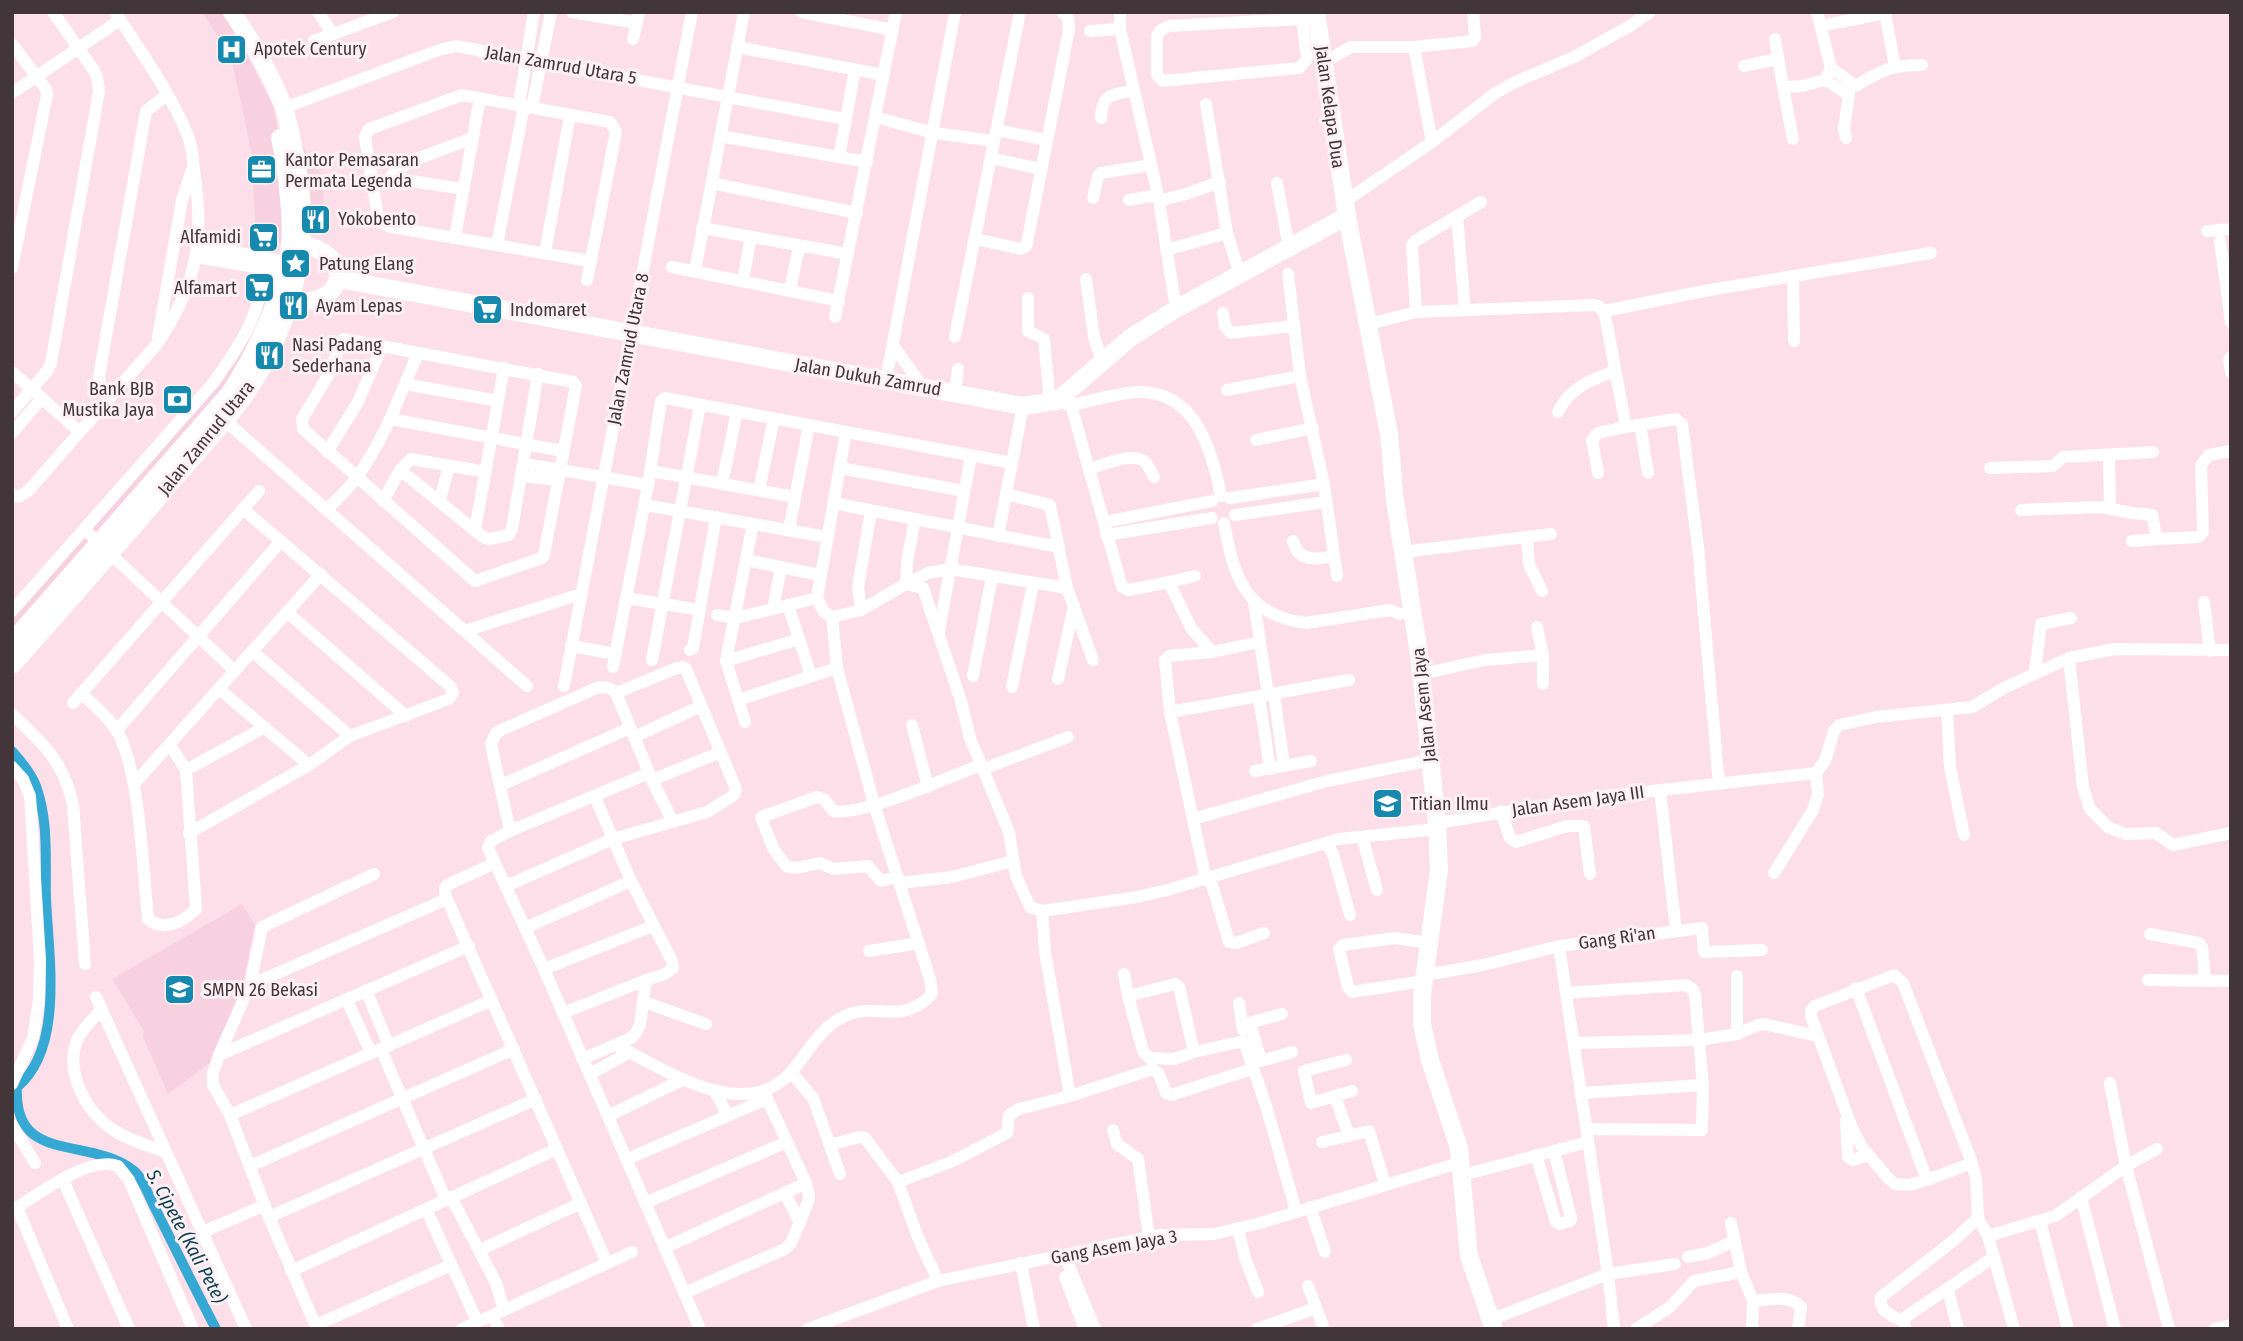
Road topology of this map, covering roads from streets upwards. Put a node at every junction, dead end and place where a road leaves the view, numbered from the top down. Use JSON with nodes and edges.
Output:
{"nodes":[{"id":1,"x":53,"y":12,"type":"edge"},
{"id":2,"x":219,"y":12,"type":"edge"},
{"id":3,"x":232,"y":12,"type":"edge"},
{"id":4,"x":318,"y":12,"type":"edge"},
{"id":5,"x":393,"y":12,"type":"edge"},
{"id":6,"x":534,"y":12,"type":"edge"},
{"id":7,"x":551,"y":12,"type":"edge"},
{"id":8,"x":572,"y":12,"type":"edge"},
{"id":9,"x":692,"y":12,"type":"edge"},
{"id":10,"x":744,"y":12,"type":"edge"},
{"id":11,"x":802,"y":12,"type":"edge"},
{"id":12,"x":896,"y":12,"type":"edge"},
{"id":13,"x":956,"y":12,"type":"edge"},
{"id":14,"x":1020,"y":12,"type":"edge"},
{"id":15,"x":1062,"y":12,"type":"edge"},
{"id":16,"x":1120,"y":12,"type":"edge"},
{"id":17,"x":1167,"y":12,"type":"edge"},
{"id":18,"x":1473,"y":12,"type":"edge"},
{"id":19,"x":1650,"y":12,"type":"edge"},
{"id":20,"x":1818,"y":12,"type":"edge"},
{"id":21,"x":1886,"y":13,"type":"edge"},
{"id":22,"x":589,"y":14,"type":"edge"},
{"id":23,"x":377,"y":15,"type":"edge"},
{"id":24,"x":1309,"y":15,"type":"edge"},
{"id":25,"x":117,"y":16,"type":"edge"},
{"id":26,"x":841,"y":16,"type":"edge"},
{"id":27,"x":638,"y":18,"type":"edge"},
{"id":28,"x":1170,"y":26,"type":"junction"},
{"id":29,"x":1821,"y":26,"type":"junction"},
{"id":30,"x":1120,"y":29,"type":"junction"},
{"id":31,"x":893,"y":30,"type":"junction"},
{"id":32,"x":1090,"y":31,"type":"dead end"},
{"id":33,"x":333,"y":34,"type":"junction"},
{"id":34,"x":1775,"y":38,"type":"dead end"},
{"id":35,"x":633,"y":39,"type":"dead end"},
{"id":36,"x":314,"y":41,"type":"dead end"},
{"id":37,"x":12,"y":44,"type":"edge"},
{"id":38,"x":737,"y":47,"type":"junction"},
{"id":39,"x":1414,"y":47,"type":"junction"},
{"id":40,"x":77,"y":48,"type":"junction"},
{"id":41,"x":527,"y":59,"type":"junction"},
{"id":42,"x":1778,"y":59,"type":"junction"},
{"id":43,"x":541,"y":61,"type":"junction"},
{"id":44,"x":1323,"y":63,"type":"junction"},
{"id":45,"x":1922,"y":65,"type":"dead end"},
{"id":46,"x":1744,"y":66,"type":"dead end"},
{"id":47,"x":1895,"y":66,"type":"junction"},
{"id":48,"x":1831,"y":68,"type":"junction"},
{"id":49,"x":856,"y":70,"type":"junction"},
{"id":50,"x":884,"y":75,"type":"junction"},
{"id":51,"x":35,"y":77,"type":"junction"},
{"id":52,"x":1825,"y":80,"type":"junction"},
{"id":53,"x":678,"y":86,"type":"junction"},
{"id":54,"x":1783,"y":87,"type":"junction"},
{"id":55,"x":1134,"y":90,"type":"junction"},
{"id":56,"x":1853,"y":90,"type":"junction"},
{"id":57,"x":12,"y":93,"type":"edge"},
{"id":58,"x":167,"y":95,"type":"junction"},
{"id":59,"x":728,"y":95,"type":"junction"},
{"id":60,"x":480,"y":98,"type":"junction"},
{"id":61,"x":1206,"y":104,"type":"dead end"},
{"id":62,"x":525,"y":106,"type":"junction"},
{"id":63,"x":284,"y":108,"type":"junction"},
{"id":64,"x":570,"y":115,"type":"junction"},
{"id":65,"x":875,"y":117,"type":"junction"},
{"id":66,"x":1101,"y":118,"type":"dead end"},
{"id":67,"x":845,"y":119,"type":"junction"},
{"id":68,"x":934,"y":133,"type":"junction"},
{"id":69,"x":995,"y":135,"type":"junction"},
{"id":70,"x":720,"y":136,"type":"junction"},
{"id":71,"x":473,"y":138,"type":"junction"},
{"id":72,"x":1846,"y":138,"type":"dead end"},
{"id":73,"x":1793,"y":139,"type":"dead end"},
{"id":74,"x":1046,"y":140,"type":"junction"},
{"id":75,"x":1432,"y":142,"type":"junction"},
{"id":76,"x":839,"y":157,"type":"junction"},
{"id":77,"x":991,"y":158,"type":"junction"},
{"id":78,"x":867,"y":162,"type":"junction"},
{"id":79,"x":1151,"y":165,"type":"junction"},
{"id":80,"x":194,"y":167,"type":"junction"},
{"id":81,"x":1040,"y":169,"type":"junction"},
{"id":82,"x":391,"y":175,"type":"junction"},
{"id":83,"x":372,"y":178,"type":"junction"},
{"id":84,"x":1220,"y":182,"type":"junction"},
{"id":85,"x":711,"y":183,"type":"junction"},
{"id":86,"x":1277,"y":183,"type":"dead end"},
{"id":87,"x":464,"y":189,"type":"junction"},
{"id":88,"x":1093,"y":198,"type":"dead end"},
{"id":89,"x":1159,"y":198,"type":"junction"},
{"id":90,"x":1129,"y":200,"type":"dead end"},
{"id":91,"x":1481,"y":202,"type":"dead end"},
{"id":92,"x":1346,"y":209,"type":"junction"},
{"id":93,"x":857,"y":213,"type":"junction"},
{"id":94,"x":1457,"y":216,"type":"junction"},
{"id":95,"x":702,"y":228,"type":"junction"},
{"id":96,"x":2231,"y":229,"type":"edge"},
{"id":97,"x":2207,"y":231,"type":"dead end"},
{"id":98,"x":1227,"y":233,"type":"junction"},
{"id":99,"x":455,"y":237,"type":"junction"},
{"id":100,"x":751,"y":237,"type":"junction"},
{"id":101,"x":976,"y":239,"type":"junction"},
{"id":102,"x":2220,"y":242,"type":"dead end"},
{"id":103,"x":296,"y":244,"type":"junction"},
{"id":104,"x":497,"y":245,"type":"junction"},
{"id":105,"x":799,"y":247,"type":"junction"},
{"id":106,"x":1290,"y":248,"type":"junction"},
{"id":107,"x":1166,"y":250,"type":"junction"},
{"id":108,"x":198,"y":251,"type":"junction"},
{"id":109,"x":545,"y":253,"type":"junction"},
{"id":110,"x":1931,"y":253,"type":"dead end"},
{"id":111,"x":848,"y":254,"type":"junction"},
{"id":112,"x":590,"y":261,"type":"junction"},
{"id":113,"x":2227,"y":263,"type":"edge"},
{"id":114,"x":672,"y":267,"type":"dead end"},
{"id":115,"x":12,"y":268,"type":"edge"},
{"id":116,"x":264,"y":269,"type":"junction"},
{"id":117,"x":291,"y":269,"type":"junction"},
{"id":118,"x":695,"y":271,"type":"junction"},
{"id":119,"x":1287,"y":274,"type":"dead end"},
{"id":120,"x":1240,"y":275,"type":"junction"},
{"id":121,"x":1793,"y":276,"type":"junction"},
{"id":122,"x":339,"y":279,"type":"junction"},
{"id":123,"x":1086,"y":279,"type":"dead end"},
{"id":124,"x":587,"y":280,"type":"dead end"},
{"id":125,"x":743,"y":280,"type":"junction"},
{"id":126,"x":790,"y":290,"type":"junction"},
{"id":127,"x":284,"y":298,"type":"junction"},
{"id":128,"x":1028,"y":298,"type":"dead end"},
{"id":129,"x":839,"y":300,"type":"junction"},
{"id":130,"x":1176,"y":309,"type":"junction"},
{"id":131,"x":1465,"y":310,"type":"junction"},
{"id":132,"x":1604,"y":311,"type":"junction"},
{"id":133,"x":1416,"y":312,"type":"junction"},
{"id":134,"x":1223,"y":313,"type":"dead end"},
{"id":135,"x":2230,"y":314,"type":"edge"},
{"id":136,"x":835,"y":317,"type":"dead end"},
{"id":137,"x":1369,"y":324,"type":"junction"},
{"id":138,"x":1294,"y":326,"type":"junction"},
{"id":139,"x":631,"y":334,"type":"junction"},
{"id":140,"x":956,"y":338,"type":"dead end"},
{"id":141,"x":1794,"y":341,"type":"dead end"},
{"id":142,"x":157,"y":344,"type":"junction"},
{"id":143,"x":382,"y":346,"type":"junction"},
{"id":144,"x":894,"y":347,"type":"junction"},
{"id":145,"x":418,"y":353,"type":"junction"},
{"id":146,"x":2231,"y":357,"type":"edge"},
{"id":147,"x":1102,"y":361,"type":"junction"},
{"id":148,"x":504,"y":368,"type":"junction"},
{"id":149,"x":958,"y":369,"type":"dead end"},
{"id":150,"x":1615,"y":371,"type":"junction"},
{"id":151,"x":12,"y":372,"type":"edge"},
{"id":152,"x":2231,"y":373,"type":"edge"},
{"id":153,"x":538,"y":374,"type":"junction"},
{"id":154,"x":1300,"y":376,"type":"junction"},
{"id":155,"x":886,"y":380,"type":"junction"},
{"id":156,"x":405,"y":384,"type":"junction"},
{"id":157,"x":923,"y":387,"type":"junction"},
{"id":158,"x":32,"y":389,"type":"junction"},
{"id":159,"x":1227,"y":390,"type":"dead end"},
{"id":160,"x":955,"y":393,"type":"junction"},
{"id":161,"x":42,"y":398,"type":"junction"},
{"id":162,"x":107,"y":398,"type":"junction"},
{"id":163,"x":498,"y":401,"type":"junction"},
{"id":164,"x":1059,"y":403,"type":"junction"},
{"id":165,"x":700,"y":405,"type":"junction"},
{"id":166,"x":1023,"y":406,"type":"junction"},
{"id":167,"x":737,"y":411,"type":"junction"},
{"id":168,"x":12,"y":412,"type":"edge"},
{"id":169,"x":1558,"y":412,"type":"dead end"},
{"id":170,"x":184,"y":416,"type":"junction"},
{"id":171,"x":219,"y":416,"type":"junction"},
{"id":172,"x":774,"y":418,"type":"junction"},
{"id":173,"x":390,"y":419,"type":"junction"},
{"id":174,"x":809,"y":425,"type":"junction"},
{"id":175,"x":1640,"y":425,"type":"junction"},
{"id":176,"x":1626,"y":427,"type":"junction"},
{"id":177,"x":199,"y":428,"type":"junction"},
{"id":178,"x":1312,"y":428,"type":"junction"},
{"id":179,"x":80,"y":432,"type":"junction"},
{"id":180,"x":846,"y":432,"type":"junction"},
{"id":181,"x":12,"y":433,"type":"edge"},
{"id":182,"x":492,"y":437,"type":"junction"},
{"id":183,"x":1256,"y":440,"type":"dead end"},
{"id":184,"x":526,"y":443,"type":"junction"},
{"id":185,"x":563,"y":451,"type":"junction"},
{"id":186,"x":2231,"y":451,"type":"edge"},
{"id":187,"x":327,"y":452,"type":"junction"},
{"id":188,"x":2153,"y":453,"type":"dead end"},
{"id":189,"x":971,"y":456,"type":"junction"},
{"id":190,"x":2109,"y":456,"type":"junction"},
{"id":191,"x":1012,"y":463,"type":"junction"},
{"id":192,"x":531,"y":465,"type":"dead end"},
{"id":193,"x":449,"y":466,"type":"junction"},
{"id":194,"x":839,"y":468,"type":"junction"},
{"id":195,"x":1990,"y":468,"type":"dead end"},
{"id":196,"x":1089,"y":469,"type":"junction"},
{"id":197,"x":400,"y":470,"type":"junction"},
{"id":198,"x":486,"y":472,"type":"junction"},
{"id":199,"x":1598,"y":473,"type":"dead end"},
{"id":200,"x":1648,"y":473,"type":"dead end"},
{"id":201,"x":521,"y":476,"type":"junction"},
{"id":202,"x":558,"y":476,"type":"junction"},
{"id":203,"x":686,"y":477,"type":"junction"},
{"id":204,"x":1154,"y":477,"type":"dead end"},
{"id":205,"x":357,"y":478,"type":"junction"},
{"id":206,"x":603,"y":478,"type":"junction"},
{"id":207,"x":649,"y":478,"type":"junction"},
{"id":208,"x":722,"y":484,"type":"junction"},
{"id":209,"x":1324,"y":484,"type":"junction"},
{"id":210,"x":259,"y":491,"type":"dead end"},
{"id":211,"x":760,"y":491,"type":"junction"},
{"id":212,"x":964,"y":491,"type":"junction"},
{"id":213,"x":12,"y":494,"type":"edge"},
{"id":214,"x":1006,"y":494,"type":"junction"},
{"id":215,"x":795,"y":497,"type":"junction"},
{"id":216,"x":1221,"y":498,"type":"junction"},
{"id":217,"x":440,"y":500,"type":"junction"},
{"id":218,"x":383,"y":501,"type":"junction"},
{"id":219,"x":1326,"y":502,"type":"junction"},
{"id":220,"x":833,"y":503,"type":"junction"},
{"id":221,"x":645,"y":505,"type":"junction"},
{"id":222,"x":243,"y":509,"type":"junction"},
{"id":223,"x":327,"y":509,"type":"junction"},
{"id":224,"x":2110,"y":509,"type":"junction"},
{"id":225,"x":2021,"y":510,"type":"dead end"},
{"id":226,"x":679,"y":511,"type":"junction"},
{"id":227,"x":871,"y":511,"type":"junction"},
{"id":228,"x":1235,"y":514,"type":"junction"},
{"id":229,"x":716,"y":517,"type":"junction"},
{"id":230,"x":915,"y":519,"type":"junction"},
{"id":231,"x":1218,"y":520,"type":"junction"},
{"id":232,"x":753,"y":524,"type":"junction"},
{"id":233,"x":958,"y":528,"type":"junction"},
{"id":234,"x":1105,"y":528,"type":"junction"},
{"id":235,"x":84,"y":529,"type":"junction"},
{"id":236,"x":475,"y":530,"type":"junction"},
{"id":237,"x":789,"y":530,"type":"junction"},
{"id":238,"x":1551,"y":534,"type":"dead end"},
{"id":239,"x":998,"y":536,"type":"junction"},
{"id":240,"x":827,"y":537,"type":"junction"},
{"id":241,"x":1527,"y":538,"type":"junction"},
{"id":242,"x":2157,"y":539,"type":"junction"},
{"id":243,"x":281,"y":541,"type":"junction"},
{"id":244,"x":1293,"y":541,"type":"dead end"},
{"id":245,"x":2132,"y":541,"type":"dead end"},
{"id":246,"x":1059,"y":547,"type":"junction"},
{"id":247,"x":105,"y":549,"type":"junction"},
{"id":248,"x":1403,"y":552,"type":"junction"},
{"id":249,"x":1334,"y":556,"type":"junction"},
{"id":250,"x":746,"y":560,"type":"junction"},
{"id":251,"x":781,"y":567,"type":"junction"},
{"id":252,"x":950,"y":569,"type":"junction"},
{"id":253,"x":321,"y":574,"type":"junction"},
{"id":254,"x":821,"y":575,"type":"junction"},
{"id":255,"x":1195,"y":576,"type":"dead end"},
{"id":256,"x":1337,"y":576,"type":"dead end"},
{"id":257,"x":992,"y":577,"type":"junction"},
{"id":258,"x":1169,"y":582,"type":"junction"},
{"id":259,"x":906,"y":584,"type":"junction"},
{"id":260,"x":1033,"y":584,"type":"junction"},
{"id":261,"x":1067,"y":588,"type":"junction"},
{"id":262,"x":1542,"y":591,"type":"dead end"},
{"id":263,"x":581,"y":594,"type":"junction"},
{"id":264,"x":626,"y":598,"type":"junction"},
{"id":265,"x":817,"y":598,"type":"junction"},
{"id":266,"x":162,"y":602,"type":"junction"},
{"id":267,"x":2204,"y":602,"type":"dead end"},
{"id":268,"x":1254,"y":603,"type":"junction"},
{"id":269,"x":662,"y":604,"type":"junction"},
{"id":270,"x":789,"y":605,"type":"junction"},
{"id":271,"x":1074,"y":606,"type":"junction"},
{"id":272,"x":773,"y":609,"type":"junction"},
{"id":273,"x":700,"y":610,"type":"junction"},
{"id":274,"x":861,"y":610,"type":"junction"},
{"id":275,"x":12,"y":611,"type":"edge"},
{"id":276,"x":287,"y":612,"type":"junction"},
{"id":277,"x":1401,"y":614,"type":"dead end"},
{"id":278,"x":717,"y":615,"type":"dead end"},
{"id":279,"x":832,"y":617,"type":"junction"},
{"id":280,"x":736,"y":618,"type":"junction"},
{"id":281,"x":2071,"y":618,"type":"dead end"},
{"id":282,"x":1537,"y":627,"type":"dead end"},
{"id":283,"x":465,"y":631,"type":"junction"},
{"id":284,"x":939,"y":633,"type":"junction"},
{"id":285,"x":198,"y":636,"type":"junction"},
{"id":286,"x":799,"y":639,"type":"junction"},
{"id":287,"x":12,"y":642,"type":"edge"},
{"id":288,"x":1260,"y":642,"type":"junction"},
{"id":289,"x":571,"y":646,"type":"junction"},
{"id":290,"x":690,"y":650,"type":"dead end"},
{"id":291,"x":2231,"y":650,"type":"edge"},
{"id":292,"x":252,"y":651,"type":"junction"},
{"id":293,"x":2210,"y":651,"type":"junction"},
{"id":294,"x":1212,"y":652,"type":"junction"},
{"id":295,"x":1543,"y":655,"type":"junction"},
{"id":296,"x":2069,"y":658,"type":"junction"},
{"id":297,"x":652,"y":660,"type":"dead end"},
{"id":298,"x":1093,"y":660,"type":"dead end"},
{"id":299,"x":726,"y":661,"type":"junction"},
{"id":300,"x":12,"y":666,"type":"edge"},
{"id":301,"x":837,"y":668,"type":"junction"},
{"id":302,"x":235,"y":671,"type":"junction"},
{"id":303,"x":2035,"y":673,"type":"junction"},
{"id":304,"x":1421,"y":674,"type":"junction"},
{"id":305,"x":811,"y":676,"type":"junction"},
{"id":306,"x":973,"y":676,"type":"dead end"},
{"id":307,"x":1058,"y":678,"type":"dead end"},
{"id":308,"x":1349,"y":680,"type":"dead end"},
{"id":309,"x":1543,"y":684,"type":"dead end"},
{"id":310,"x":527,"y":686,"type":"dead end"},
{"id":311,"x":564,"y":686,"type":"dead end"},
{"id":312,"x":1012,"y":687,"type":"dead end"},
{"id":313,"x":219,"y":689,"type":"junction"},
{"id":314,"x":617,"y":693,"type":"junction"},
{"id":315,"x":1267,"y":695,"type":"junction"},
{"id":316,"x":738,"y":699,"type":"junction"},
{"id":317,"x":701,"y":706,"type":"junction"},
{"id":318,"x":1947,"y":710,"type":"junction"},
{"id":319,"x":1170,"y":712,"type":"junction"},
{"id":320,"x":12,"y":715,"type":"edge"},
{"id":321,"x":407,"y":716,"type":"junction"},
{"id":322,"x":745,"y":722,"type":"dead end"},
{"id":323,"x":912,"y":724,"type":"dead end"},
{"id":324,"x":265,"y":727,"type":"junction"},
{"id":325,"x":117,"y":730,"type":"junction"},
{"id":326,"x":632,"y":732,"type":"junction"},
{"id":327,"x":350,"y":736,"type":"junction"},
{"id":328,"x":1068,"y":737,"type":"dead end"},
{"id":329,"x":170,"y":745,"type":"junction"},
{"id":330,"x":721,"y":752,"type":"junction"},
{"id":331,"x":1430,"y":760,"type":"junction"},
{"id":332,"x":1311,"y":761,"type":"dead end"},
{"id":333,"x":309,"y":765,"type":"junction"},
{"id":334,"x":1284,"y":766,"type":"junction"},
{"id":335,"x":12,"y":767,"type":"edge"},
{"id":336,"x":982,"y":767,"type":"junction"},
{"id":337,"x":1270,"y":769,"type":"junction"},
{"id":338,"x":186,"y":770,"type":"junction"},
{"id":339,"x":1255,"y":771,"type":"dead end"},
{"id":340,"x":1816,"y":773,"type":"junction"},
{"id":341,"x":650,"y":777,"type":"junction"},
{"id":342,"x":134,"y":784,"type":"junction"},
{"id":343,"x":1719,"y":784,"type":"junction"},
{"id":344,"x":501,"y":785,"type":"junction"},
{"id":345,"x":928,"y":787,"type":"junction"},
{"id":346,"x":1660,"y":790,"type":"junction"},
{"id":347,"x":595,"y":797,"type":"junction"},
{"id":348,"x":874,"y":804,"type":"junction"},
{"id":349,"x":1501,"y":811,"type":"junction"},
{"id":350,"x":1193,"y":819,"type":"junction"},
{"id":351,"x":673,"y":822,"type":"junction"},
{"id":352,"x":1438,"y":826,"type":"junction"},
{"id":353,"x":510,"y":831,"type":"junction"},
{"id":354,"x":189,"y":833,"type":"junction"},
{"id":355,"x":2231,"y":833,"type":"edge"},
{"id":356,"x":1964,"y":835,"type":"dead end"},
{"id":357,"x":1362,"y":836,"type":"junction"},
{"id":358,"x":613,"y":839,"type":"junction"},
{"id":359,"x":1326,"y":843,"type":"junction"},
{"id":360,"x":1013,"y":861,"type":"junction"},
{"id":361,"x":495,"y":863,"type":"junction"},
{"id":362,"x":1774,"y":873,"type":"dead end"},
{"id":363,"x":374,"y":874,"type":"dead end"},
{"id":364,"x":1590,"y":874,"type":"dead end"},
{"id":365,"x":1208,"y":879,"type":"junction"},
{"id":366,"x":899,"y":880,"type":"junction"},
{"id":367,"x":631,"y":881,"type":"junction"},
{"id":368,"x":506,"y":886,"type":"junction"},
{"id":369,"x":1377,"y":890,"type":"dead end"},
{"id":370,"x":446,"y":898,"type":"junction"},
{"id":371,"x":1042,"y":911,"type":"junction"},
{"id":372,"x":1349,"y":915,"type":"dead end"},
{"id":373,"x":653,"y":926,"type":"junction"},
{"id":374,"x":525,"y":928,"type":"junction"},
{"id":375,"x":1676,"y":930,"type":"junction"},
{"id":376,"x":1264,"y":933,"type":"dead end"},
{"id":377,"x":2150,"y":934,"type":"dead end"},
{"id":378,"x":919,"y":943,"type":"junction"},
{"id":379,"x":1429,"y":943,"type":"junction"},
{"id":380,"x":469,"y":946,"type":"junction"},
{"id":381,"x":1559,"y":946,"type":"junction"},
{"id":382,"x":1762,"y":950,"type":"dead end"},
{"id":383,"x":869,"y":951,"type":"dead end"},
{"id":384,"x":85,"y":964,"type":"dead end"},
{"id":385,"x":544,"y":969,"type":"junction"},
{"id":386,"x":1124,"y":974,"type":"dead end"},
{"id":387,"x":1737,"y":976,"type":"dead end"},
{"id":388,"x":1425,"y":978,"type":"junction"},
{"id":389,"x":646,"y":980,"type":"junction"},
{"id":390,"x":2148,"y":980,"type":"dead end"},
{"id":391,"x":2205,"y":981,"type":"junction"},
{"id":392,"x":2231,"y":981,"type":"edge"},
{"id":393,"x":250,"y":985,"type":"junction"},
{"id":394,"x":1856,"y":988,"type":"junction"},
{"id":395,"x":366,"y":990,"type":"junction"},
{"id":396,"x":1566,"y":993,"type":"junction"},
{"id":397,"x":1128,"y":996,"type":"junction"},
{"id":398,"x":347,"y":1000,"type":"junction"},
{"id":399,"x":492,"y":1000,"type":"junction"},
{"id":400,"x":643,"y":1002,"type":"junction"},
{"id":401,"x":1239,"y":1003,"type":"dead end"},
{"id":402,"x":563,"y":1013,"type":"junction"},
{"id":403,"x":1282,"y":1014,"type":"dead end"},
{"id":404,"x":706,"y":1024,"type":"dead end"},
{"id":405,"x":1246,"y":1024,"type":"junction"},
{"id":406,"x":1737,"y":1034,"type":"junction"},
{"id":407,"x":1817,"y":1037,"type":"junction"},
{"id":408,"x":1699,"y":1040,"type":"junction"},
{"id":409,"x":1244,"y":1041,"type":"junction"},
{"id":410,"x":1574,"y":1043,"type":"junction"},
{"id":411,"x":616,"y":1045,"type":"junction"},
{"id":412,"x":380,"y":1049,"type":"junction"},
{"id":413,"x":514,"y":1049,"type":"junction"},
{"id":414,"x":630,"y":1052,"type":"junction"},
{"id":415,"x":1194,"y":1052,"type":"junction"},
{"id":416,"x":1292,"y":1052,"type":"dead end"},
{"id":417,"x":219,"y":1055,"type":"junction"},
{"id":418,"x":582,"y":1059,"type":"junction"},
{"id":419,"x":1346,"y":1060,"type":"dead end"},
{"id":420,"x":1252,"y":1069,"type":"junction"},
{"id":421,"x":792,"y":1072,"type":"junction"},
{"id":422,"x":590,"y":1074,"type":"junction"},
{"id":423,"x":684,"y":1079,"type":"junction"},
{"id":424,"x":2110,"y":1083,"type":"dead end"},
{"id":425,"x":12,"y":1084,"type":"edge"},
{"id":426,"x":1703,"y":1085,"type":"junction"},
{"id":427,"x":715,"y":1091,"type":"junction"},
{"id":428,"x":1352,"y":1091,"type":"dead end"},
{"id":429,"x":1586,"y":1092,"type":"junction"},
{"id":430,"x":765,"y":1095,"type":"junction"},
{"id":431,"x":1070,"y":1096,"type":"junction"},
{"id":432,"x":1335,"y":1096,"type":"junction"},
{"id":433,"x":403,"y":1098,"type":"junction"},
{"id":434,"x":536,"y":1100,"type":"junction"},
{"id":435,"x":230,"y":1115,"type":"junction"},
{"id":436,"x":608,"y":1116,"type":"junction"},
{"id":437,"x":728,"y":1116,"type":"junction"},
{"id":438,"x":12,"y":1125,"type":"edge"},
{"id":439,"x":1113,"y":1130,"type":"dead end"},
{"id":440,"x":1589,"y":1133,"type":"junction"},
{"id":441,"x":1349,"y":1136,"type":"junction"},
{"id":442,"x":787,"y":1142,"type":"junction"},
{"id":443,"x":1322,"y":1142,"type":"dead end"},
{"id":444,"x":830,"y":1146,"type":"junction"},
{"id":445,"x":424,"y":1149,"type":"junction"},
{"id":446,"x":557,"y":1149,"type":"junction"},
{"id":447,"x":2157,"y":1149,"type":"dead end"},
{"id":448,"x":1554,"y":1151,"type":"junction"},
{"id":449,"x":165,"y":1153,"type":"junction"},
{"id":450,"x":1536,"y":1156,"type":"junction"},
{"id":451,"x":626,"y":1159,"type":"junction"},
{"id":452,"x":35,"y":1163,"type":"dead end"},
{"id":453,"x":1972,"y":1163,"type":"junction"},
{"id":454,"x":250,"y":1166,"type":"junction"},
{"id":455,"x":2126,"y":1166,"type":"junction"},
{"id":456,"x":1462,"y":1169,"type":"junction"},
{"id":457,"x":840,"y":1174,"type":"dead end"},
{"id":458,"x":63,"y":1180,"type":"junction"},
{"id":459,"x":1927,"y":1180,"type":"junction"},
{"id":460,"x":898,"y":1182,"type":"junction"},
{"id":461,"x":806,"y":1184,"type":"junction"},
{"id":462,"x":1385,"y":1184,"type":"junction"},
{"id":463,"x":785,"y":1193,"type":"junction"},
{"id":464,"x":2081,"y":1196,"type":"junction"},
{"id":465,"x":449,"y":1198,"type":"junction"},
{"id":466,"x":581,"y":1203,"type":"junction"},
{"id":467,"x":645,"y":1203,"type":"junction"},
{"id":468,"x":1310,"y":1207,"type":"junction"},
{"id":469,"x":15,"y":1209,"type":"edge"},
{"id":470,"x":426,"y":1209,"type":"junction"},
{"id":471,"x":267,"y":1211,"type":"junction"},
{"id":472,"x":1296,"y":1211,"type":"junction"},
{"id":473,"x":1978,"y":1218,"type":"junction"},
{"id":474,"x":2040,"y":1222,"type":"junction"},
{"id":475,"x":800,"y":1223,"type":"junction"},
{"id":476,"x":1731,"y":1223,"type":"dead end"},
{"id":477,"x":1238,"y":1228,"type":"junction"},
{"id":478,"x":202,"y":1232,"type":"junction"},
{"id":479,"x":1988,"y":1236,"type":"junction"},
{"id":480,"x":1149,"y":1237,"type":"junction"},
{"id":481,"x":1734,"y":1241,"type":"junction"},
{"id":482,"x":664,"y":1248,"type":"junction"},
{"id":483,"x":480,"y":1250,"type":"junction"},
{"id":484,"x":632,"y":1252,"type":"dead end"},
{"id":485,"x":1325,"y":1252,"type":"dead end"},
{"id":486,"x":1062,"y":1256,"type":"junction"},
{"id":487,"x":1688,"y":1257,"type":"dead end"},
{"id":488,"x":1994,"y":1257,"type":"junction"},
{"id":489,"x":607,"y":1263,"type":"junction"},
{"id":490,"x":1021,"y":1264,"type":"junction"},
{"id":491,"x":1675,"y":1264,"type":"dead end"},
{"id":492,"x":451,"y":1265,"type":"junction"},
{"id":493,"x":291,"y":1271,"type":"junction"},
{"id":494,"x":1741,"y":1272,"type":"junction"},
{"id":495,"x":1608,"y":1274,"type":"junction"},
{"id":496,"x":938,"y":1281,"type":"junction"},
{"id":497,"x":1308,"y":1286,"type":"dead end"},
{"id":498,"x":1948,"y":1290,"type":"junction"},
{"id":499,"x":1258,"y":1292,"type":"dead end"},
{"id":500,"x":684,"y":1293,"type":"junction"},
{"id":501,"x":1753,"y":1301,"type":"junction"},
{"id":502,"x":1316,"y":1308,"type":"junction"},
{"id":503,"x":498,"y":1313,"type":"junction"},
{"id":504,"x":477,"y":1321,"type":"junction"},
{"id":505,"x":1492,"y":1324,"type":"edge"},
{"id":506,"x":1905,"y":1325,"type":"edge"},
{"id":507,"x":2231,"y":1325,"type":"edge"},
{"id":508,"x":316,"y":1327,"type":"edge"},
{"id":509,"x":68,"y":1329,"type":"edge"},
{"id":510,"x":129,"y":1329,"type":"edge"},
{"id":511,"x":193,"y":1329,"type":"edge"},
{"id":512,"x":246,"y":1329,"type":"edge"},
{"id":513,"x":462,"y":1329,"type":"edge"},
{"id":514,"x":499,"y":1329,"type":"edge"},
{"id":515,"x":700,"y":1329,"type":"edge"},
{"id":516,"x":808,"y":1329,"type":"edge"},
{"id":517,"x":1034,"y":1329,"type":"edge"},
{"id":518,"x":1085,"y":1329,"type":"edge"},
{"id":519,"x":1095,"y":1329,"type":"edge"},
{"id":520,"x":1257,"y":1329,"type":"edge"},
{"id":521,"x":1324,"y":1329,"type":"edge"},
{"id":522,"x":1614,"y":1329,"type":"edge"},
{"id":523,"x":1636,"y":1329,"type":"edge"},
{"id":524,"x":1752,"y":1329,"type":"edge"},
{"id":525,"x":1798,"y":1329,"type":"edge"},
{"id":526,"x":1958,"y":1329,"type":"edge"},
{"id":527,"x":2014,"y":1329,"type":"edge"},
{"id":528,"x":2068,"y":1329,"type":"edge"},
{"id":529,"x":2115,"y":1329,"type":"edge"},
{"id":530,"x":2169,"y":1329,"type":"edge"},
{"id":531,"x":2215,"y":1329,"type":"edge"}],
"edges":[{"from":1,"to":40,"type":"street"},
{"from":2,"to":103,"type":"street","name":"Jalan Zamrud Utara"},
{"from":3,"to":63,"type":"street","name":"Jalan Zamrud Utara"},
{"from":4,"to":33,"type":"street"},
{"from":5,"to":23,"type":"street"},
{"from":6,"to":41,"type":"street"},
{"from":7,"to":43,"type":"street"},
{"from":8,"to":22,"type":"street"},
{"from":9,"to":53,"type":"street","name":"Jalan Zamrud Utara 8"},
{"from":10,"to":38,"type":"street"},
{"from":11,"to":26,"type":"street"},
{"from":12,"to":31,"type":"street"},
{"from":13,"to":68,"type":"street"},
{"from":14,"to":69,"type":"street"},
{"from":15,"to":74,"type":"street"},
{"from":16,"to":30,"type":"street"},
{"from":17,"to":28,"type":"street"},
{"from":18,"to":39,"type":"street"},
{"from":19,"to":75,"type":"street"},
{"from":20,"to":29,"type":"street"},
{"from":21,"to":29,"type":"street"},
{"from":21,"to":47,"type":"street"},
{"from":22,"to":27,"type":"street"},
{"from":23,"to":33,"type":"street"},
{"from":24,"to":28,"type":"street"},
{"from":24,"to":28,"type":"street"},
{"from":24,"to":44,"type":"street","name":"Jalan Kelapa Dua"},
{"from":25,"to":40,"type":"street"},
{"from":25,"to":58,"type":"street"},
{"from":26,"to":31,"type":"street"},
{"from":27,"to":35,"type":"street"},
{"from":29,"to":48,"type":"street"},
{"from":30,"to":32,"type":"street"},
{"from":30,"to":55,"type":"street"},
{"from":31,"to":50,"type":"street"},
{"from":33,"to":36,"type":"street"},
{"from":34,"to":42,"type":"street"},
{"from":37,"to":51,"type":"street"},
{"from":38,"to":49,"type":"street"},
{"from":38,"to":59,"type":"street"},
{"from":39,"to":44,"type":"street"},
{"from":39,"to":75,"type":"street"},
{"from":40,"to":51,"type":"street"},
{"from":40,"to":158,"type":"street"},
{"from":41,"to":43,"type":"street","name":"Jalan Zamrud Utara 5"},
{"from":41,"to":62,"type":"street"},
{"from":41,"to":63,"type":"street","name":"Jalan Zamrud Utara 5"},
{"from":42,"to":46,"type":"street"},
{"from":42,"to":54,"type":"street"},
{"from":43,"to":53,"type":"street","name":"Jalan Zamrud Utara 5"},
{"from":43,"to":62,"type":"street"},
{"from":44,"to":92,"type":"street","name":"Jalan Kelapa Dua"},
{"from":45,"to":47,"type":"street"},
{"from":47,"to":56,"type":"street"},
{"from":48,"to":52,"type":"street"},
{"from":48,"to":56,"type":"street"},
{"from":49,"to":50,"type":"street"},
{"from":49,"to":67,"type":"street"},
{"from":50,"to":65,"type":"street"},
{"from":51,"to":57,"type":"street"},
{"from":51,"to":115,"type":"street"},
{"from":52,"to":54,"type":"street"},
{"from":52,"to":56,"type":"street"},
{"from":53,"to":59,"type":"street","name":"Jalan Zamrud Utara 5"},
{"from":53,"to":139,"type":"street","name":"Jalan Zamrud Utara 8"},
{"from":54,"to":73,"type":"street"},
{"from":55,"to":66,"type":"street"},
{"from":55,"to":79,"type":"street"},
{"from":56,"to":72,"type":"street"},
{"from":58,"to":80,"type":"street"},
{"from":58,"to":162,"type":"street"},
{"from":59,"to":67,"type":"street","name":"Jalan Zamrud Utara 5"},
{"from":59,"to":70,"type":"street"},
{"from":60,"to":62,"type":"street"},
{"from":60,"to":71,"type":"street"},
{"from":60,"to":83,"type":"street"},
{"from":61,"to":84,"type":"street"},
{"from":62,"to":64,"type":"street"},
{"from":62,"to":104,"type":"street"},
{"from":63,"to":103,"type":"street","name":"Jalan Zamrud Utara"},
{"from":64,"to":109,"type":"street"},
{"from":64,"to":112,"type":"street"},
{"from":65,"to":68,"type":"street"},
{"from":65,"to":78,"type":"street"},
{"from":67,"to":76,"type":"street"},
{"from":68,"to":69,"type":"street"},
{"from":68,"to":144,"type":"street"},
{"from":69,"to":74,"type":"street"},
{"from":69,"to":77,"type":"street"},
{"from":70,"to":76,"type":"street"},
{"from":70,"to":85,"type":"street"},
{"from":71,"to":82,"type":"street"},
{"from":71,"to":87,"type":"street"},
{"from":74,"to":81,"type":"street"},
{"from":75,"to":92,"type":"street"},
{"from":76,"to":78,"type":"street"},
{"from":77,"to":81,"type":"street"},
{"from":77,"to":101,"type":"street"},
{"from":78,"to":93,"type":"street"},
{"from":79,"to":88,"type":"street"},
{"from":79,"to":89,"type":"street"},
{"from":80,"to":108,"type":"street"},
{"from":80,"to":142,"type":"street"},
{"from":81,"to":101,"type":"street"},
{"from":82,"to":83,"type":"street"},
{"from":82,"to":87,"type":"street"},
{"from":83,"to":99,"type":"street"},
{"from":84,"to":89,"type":"street"},
{"from":84,"to":98,"type":"street"},
{"from":85,"to":93,"type":"street"},
{"from":85,"to":95,"type":"street"},
{"from":86,"to":106,"type":"street"},
{"from":87,"to":99,"type":"street"},
{"from":89,"to":90,"type":"street"},
{"from":89,"to":107,"type":"street"},
{"from":91,"to":94,"type":"street"},
{"from":92,"to":106,"type":"street"},
{"from":92,"to":137,"type":"street","name":"Jalan Asem Jaya"},
{"from":93,"to":111,"type":"street"},
{"from":94,"to":131,"type":"street"},
{"from":94,"to":133,"type":"street"},
{"from":95,"to":100,"type":"street"},
{"from":95,"to":118,"type":"street"},
{"from":96,"to":97,"type":"street"},
{"from":98,"to":107,"type":"street"},
{"from":98,"to":120,"type":"street"},
{"from":99,"to":104,"type":"street"},
{"from":100,"to":105,"type":"street"},
{"from":100,"to":125,"type":"street"},
{"from":101,"to":140,"type":"street"},
{"from":102,"to":113,"type":"street"},
{"from":103,"to":117,"type":"street","name":"Jalan Zamrud Utara"},
{"from":103,"to":122,"type":"street"},
{"from":104,"to":109,"type":"street"},
{"from":105,"to":111,"type":"street"},
{"from":105,"to":126,"type":"street"},
{"from":106,"to":120,"type":"street"},
{"from":107,"to":130,"type":"street"},
{"from":108,"to":116,"type":"street"},
{"from":108,"to":117,"type":"street"},
{"from":108,"to":142,"type":"street"},
{"from":109,"to":112,"type":"street"},
{"from":110,"to":121,"type":"street"},
{"from":111,"to":129,"type":"street"},
{"from":112,"to":124,"type":"street"},
{"from":113,"to":135,"type":"street"},
{"from":114,"to":118,"type":"street"},
{"from":116,"to":117,"type":"street"},
{"from":116,"to":170,"type":"street"},
{"from":117,"to":127,"type":"street","name":"Jalan Zamrud Utara"},
{"from":118,"to":125,"type":"street"},
{"from":119,"to":138,"type":"street"},
{"from":120,"to":130,"type":"street"},
{"from":121,"to":132,"type":"street"},
{"from":121,"to":141,"type":"street"},
{"from":122,"to":127,"type":"street"},
{"from":122,"to":139,"type":"street","name":"Jalan Dukuh Zamrud"},
{"from":123,"to":147,"type":"street"},
{"from":125,"to":126,"type":"street"},
{"from":126,"to":129,"type":"street"},
{"from":127,"to":171,"type":"street","name":"Jalan Zamrud Utara"},
{"from":128,"to":164,"type":"street"},
{"from":129,"to":136,"type":"street"},
{"from":130,"to":147,"type":"street"},
{"from":131,"to":132,"type":"street"},
{"from":131,"to":133,"type":"street"},
{"from":132,"to":150,"type":"street"},
{"from":133,"to":137,"type":"street"},
{"from":134,"to":138,"type":"street"},
{"from":137,"to":248,"type":"street","name":"Jalan Asem Jaya"},
{"from":138,"to":154,"type":"street"},
{"from":139,"to":155,"type":"street","name":"Jalan Dukuh Zamrud"},
{"from":139,"to":206,"type":"street","name":"Jalan Zamrud Utara 8"},
{"from":142,"to":162,"type":"street"},
{"from":143,"to":145,"type":"street"},
{"from":143,"to":187,"type":"street"},
{"from":143,"to":187,"type":"street"},
{"from":144,"to":155,"type":"street"},
{"from":144,"to":157,"type":"street"},
{"from":145,"to":148,"type":"street"},
{"from":145,"to":156,"type":"street"},
{"from":146,"to":152,"type":"street"},
{"from":147,"to":164,"type":"street"},
{"from":148,"to":153,"type":"street"},
{"from":148,"to":163,"type":"street"},
{"from":149,"to":160,"type":"street"},
{"from":150,"to":169,"type":"street"},
{"from":150,"to":176,"type":"street"},
{"from":151,"to":158,"type":"street"},
{"from":153,"to":184,"type":"street"},
{"from":153,"to":185,"type":"street"},
{"from":154,"to":159,"type":"street"},
{"from":154,"to":178,"type":"street"},
{"from":155,"to":157,"type":"street","name":"Jalan Dukuh Zamrud"},
{"from":156,"to":163,"type":"street"},
{"from":156,"to":173,"type":"street"},
{"from":157,"to":160,"type":"street","name":"Jalan Dukuh Zamrud"},
{"from":158,"to":161,"type":"street"},
{"from":158,"to":168,"type":"street"},
{"from":160,"to":166,"type":"street","name":"Jalan Dukuh Zamrud"},
{"from":161,"to":179,"type":"street"},
{"from":161,"to":181,"type":"street"},
{"from":162,"to":179,"type":"street"},
{"from":163,"to":182,"type":"street"},
{"from":164,"to":166,"type":"street","name":"Jalan Dukuh Zamrud"},
{"from":164,"to":196,"type":"street"},
{"from":164,"to":216,"type":"street"},
{"from":165,"to":167,"type":"street"},
{"from":165,"to":203,"type":"street"},
{"from":165,"to":207,"type":"street"},
{"from":166,"to":191,"type":"street"},
{"from":167,"to":172,"type":"street"},
{"from":167,"to":208,"type":"street"},
{"from":170,"to":177,"type":"street"},
{"from":170,"to":235,"type":"street"},
{"from":171,"to":177,"type":"street","name":"Jalan Zamrud Utara"},
{"from":171,"to":223,"type":"street"},
{"from":171,"to":247,"type":"street","name":"Jalan Zamrud Utara"},
{"from":172,"to":174,"type":"street"},
{"from":172,"to":211,"type":"street"},
{"from":173,"to":182,"type":"street"},
{"from":173,"to":205,"type":"street"},
{"from":174,"to":180,"type":"street"},
{"from":174,"to":215,"type":"street"},
{"from":175,"to":176,"type":"street"},
{"from":175,"to":200,"type":"street"},
{"from":175,"to":343,"type":"street"},
{"from":176,"to":199,"type":"street"},
{"from":177,"to":247,"type":"street","name":"Jalan Zamrud Utara"},
{"from":178,"to":183,"type":"street"},
{"from":178,"to":209,"type":"street"},
{"from":179,"to":213,"type":"street"},
{"from":180,"to":189,"type":"street"},
{"from":180,"to":194,"type":"street"},
{"from":182,"to":184,"type":"street"},
{"from":182,"to":198,"type":"street"},
{"from":184,"to":185,"type":"street"},
{"from":184,"to":201,"type":"street"},
{"from":185,"to":202,"type":"street"},
{"from":186,"to":242,"type":"street"},
{"from":187,"to":205,"type":"street"},
{"from":188,"to":190,"type":"street"},
{"from":189,"to":191,"type":"street"},
{"from":189,"to":212,"type":"street"},
{"from":190,"to":195,"type":"street"},
{"from":190,"to":224,"type":"street"},
{"from":191,"to":214,"type":"street"},
{"from":192,"to":202,"type":"street"},
{"from":193,"to":197,"type":"street"},
{"from":193,"to":198,"type":"street"},
{"from":193,"to":217,"type":"street"},
{"from":194,"to":212,"type":"street"},
{"from":194,"to":220,"type":"street"},
{"from":196,"to":204,"type":"street"},
{"from":196,"to":234,"type":"street"},
{"from":197,"to":217,"type":"street"},
{"from":197,"to":218,"type":"street"},
{"from":198,"to":236,"type":"street"},
{"from":201,"to":202,"type":"street"},
{"from":201,"to":236,"type":"street"},
{"from":202,"to":206,"type":"street"},
{"from":202,"to":218,"type":"street"},
{"from":203,"to":207,"type":"street"},
{"from":203,"to":208,"type":"street"},
{"from":203,"to":226,"type":"street"},
{"from":205,"to":218,"type":"street"},
{"from":205,"to":223,"type":"street"},
{"from":206,"to":207,"type":"street"},
{"from":206,"to":263,"type":"street","name":"Jalan Zamrud Utara 8"},
{"from":207,"to":221,"type":"street"},
{"from":208,"to":211,"type":"street"},
{"from":209,"to":216,"type":"street"},
{"from":209,"to":219,"type":"street"},
{"from":210,"to":222,"type":"street"},
{"from":211,"to":215,"type":"street"},
{"from":212,"to":233,"type":"street"},
{"from":214,"to":239,"type":"street"},
{"from":214,"to":246,"type":"street"},
{"from":215,"to":237,"type":"street"},
{"from":216,"to":228,"type":"street"},
{"from":216,"to":231,"type":"street"},
{"from":216,"to":234,"type":"street"},
{"from":217,"to":236,"type":"street"},
{"from":219,"to":228,"type":"street"},
{"from":219,"to":249,"type":"street"},
{"from":220,"to":227,"type":"street"},
{"from":220,"to":240,"type":"street"},
{"from":221,"to":226,"type":"street"},
{"from":221,"to":264,"type":"street"},
{"from":222,"to":243,"type":"street"},
{"from":222,"to":266,"type":"street"},
{"from":223,"to":283,"type":"street"},
{"from":224,"to":225,"type":"street"},
{"from":224,"to":242,"type":"street"},
{"from":226,"to":229,"type":"street"},
{"from":226,"to":269,"type":"street"},
{"from":227,"to":230,"type":"street"},
{"from":227,"to":274,"type":"street"},
{"from":228,"to":231,"type":"street"},
{"from":229,"to":232,"type":"street"},
{"from":229,"to":273,"type":"street"},
{"from":230,"to":233,"type":"street"},
{"from":230,"to":259,"type":"street"},
{"from":231,"to":234,"type":"street"},
{"from":231,"to":268,"type":"street"},
{"from":232,"to":237,"type":"street"},
{"from":232,"to":250,"type":"street"},
{"from":233,"to":239,"type":"street"},
{"from":233,"to":252,"type":"street"},
{"from":234,"to":258,"type":"street"},
{"from":235,"to":247,"type":"street"},
{"from":235,"to":275,"type":"street"},
{"from":237,"to":240,"type":"street"},
{"from":238,"to":241,"type":"street"},
{"from":239,"to":246,"type":"street"},
{"from":240,"to":254,"type":"street"},
{"from":241,"to":248,"type":"street"},
{"from":241,"to":262,"type":"street"},
{"from":242,"to":245,"type":"street"},
{"from":243,"to":253,"type":"street"},
{"from":243,"to":285,"type":"street"},
{"from":244,"to":249,"type":"street"},
{"from":246,"to":261,"type":"street"},
{"from":247,"to":266,"type":"street"},
{"from":247,"to":287,"type":"street","name":"Jalan Zamrud Utara"},
{"from":247,"to":300,"type":"street","name":"Jalan Zamrud Utara"},
{"from":248,"to":304,"type":"street","name":"Jalan Asem Jaya"},
{"from":249,"to":256,"type":"street"},
{"from":250,"to":251,"type":"street"},
{"from":250,"to":280,"type":"street"},
{"from":251,"to":254,"type":"street"},
{"from":251,"to":272,"type":"street"},
{"from":252,"to":257,"type":"street"},
{"from":252,"to":259,"type":"street"},
{"from":252,"to":284,"type":"street"},
{"from":253,"to":276,"type":"street"},
{"from":253,"to":321,"type":"street"},
{"from":254,"to":265,"type":"street"},
{"from":255,"to":258,"type":"street"},
{"from":257,"to":260,"type":"street"},
{"from":257,"to":306,"type":"street"},
{"from":258,"to":294,"type":"street"},
{"from":259,"to":274,"type":"street"},
{"from":259,"to":284,"type":"street"},
{"from":260,"to":261,"type":"street"},
{"from":260,"to":312,"type":"street"},
{"from":261,"to":271,"type":"street"},
{"from":263,"to":283,"type":"street"},
{"from":263,"to":289,"type":"street","name":"Jalan Zamrud Utara 8"},
{"from":264,"to":269,"type":"street"},
{"from":264,"to":289,"type":"street"},
{"from":265,"to":270,"type":"street"},
{"from":265,"to":279,"type":"street"},
{"from":266,"to":285,"type":"street"},
{"from":266,"to":325,"type":"street"},
{"from":267,"to":293,"type":"street"},
{"from":268,"to":277,"type":"street"},
{"from":268,"to":288,"type":"street"},
{"from":269,"to":273,"type":"street"},
{"from":269,"to":297,"type":"street"},
{"from":270,"to":272,"type":"street"},
{"from":270,"to":286,"type":"street"},
{"from":271,"to":298,"type":"street"},
{"from":271,"to":307,"type":"street"},
{"from":272,"to":280,"type":"street"},
{"from":273,"to":290,"type":"street"},
{"from":274,"to":279,"type":"street"},
{"from":276,"to":292,"type":"street"},
{"from":276,"to":321,"type":"street"},
{"from":278,"to":280,"type":"street"},
{"from":279,"to":301,"type":"street"},
{"from":280,"to":299,"type":"street"},
{"from":281,"to":303,"type":"street"},
{"from":282,"to":295,"type":"street"},
{"from":283,"to":310,"type":"street"},
{"from":284,"to":336,"type":"street"},
{"from":285,"to":302,"type":"street"},
{"from":285,"to":325,"type":"street"},
{"from":286,"to":299,"type":"street"},
{"from":286,"to":305,"type":"street"},
{"from":288,"to":294,"type":"street"},
{"from":288,"to":315,"type":"street"},
{"from":289,"to":311,"type":"street","name":"Jalan Zamrud Utara 8"},
{"from":291,"to":293,"type":"street"},
{"from":292,"to":302,"type":"street"},
{"from":292,"to":327,"type":"street"},
{"from":293,"to":296,"type":"street"},
{"from":294,"to":319,"type":"street"},
{"from":295,"to":304,"type":"street"},
{"from":295,"to":309,"type":"street"},
{"from":296,"to":303,"type":"street"},
{"from":296,"to":355,"type":"street"},
{"from":299,"to":316,"type":"street"},
{"from":301,"to":305,"type":"street"},
{"from":301,"to":348,"type":"street"},
{"from":302,"to":313,"type":"street"},
{"from":303,"to":318,"type":"street"},
{"from":304,"to":331,"type":"street","name":"Jalan Asem Jaya"},
{"from":305,"to":316,"type":"street"},
{"from":308,"to":315,"type":"street"},
{"from":313,"to":324,"type":"street"},
{"from":313,"to":329,"type":"street"},
{"from":314,"to":317,"type":"street"},
{"from":314,"to":326,"type":"street"},
{"from":314,"to":344,"type":"street"},
{"from":315,"to":319,"type":"street"},
{"from":315,"to":334,"type":"street"},
{"from":315,"to":337,"type":"street"},
{"from":316,"to":322,"type":"street"},
{"from":317,"to":326,"type":"street"},
{"from":317,"to":330,"type":"street"},
{"from":318,"to":340,"type":"street"},
{"from":318,"to":356,"type":"street"},
{"from":319,"to":350,"type":"street"},
{"from":320,"to":384,"type":"street"},
{"from":321,"to":327,"type":"street"},
{"from":323,"to":345,"type":"street"},
{"from":324,"to":333,"type":"street"},
{"from":324,"to":338,"type":"street"},
{"from":325,"to":342,"type":"street"},
{"from":326,"to":341,"type":"street"},
{"from":326,"to":344,"type":"street"},
{"from":327,"to":333,"type":"street"},
{"from":328,"to":336,"type":"street"},
{"from":329,"to":338,"type":"street"},
{"from":329,"to":342,"type":"street"},
{"from":330,"to":341,"type":"street"},
{"from":330,"to":351,"type":"street"},
{"from":331,"to":350,"type":"street"},
{"from":331,"to":352,"type":"street","name":"Jalan Asem Jaya"},
{"from":332,"to":334,"type":"street"},
{"from":333,"to":354,"type":"street"},
{"from":334,"to":337,"type":"street"},
{"from":335,"to":425,"type":"street"},
{"from":336,"to":345,"type":"street"},
{"from":336,"to":360,"type":"street"},
{"from":337,"to":339,"type":"street"},
{"from":338,"to":354,"type":"street"},
{"from":340,"to":343,"type":"street","name":"Jalan Asem Jaya III"},
{"from":340,"to":362,"type":"street"},
{"from":341,"to":347,"type":"street"},
{"from":341,"to":351,"type":"street"},
{"from":342,"to":354,"type":"street"},
{"from":343,"to":346,"type":"street","name":"Jalan Asem Jaya III"},
{"from":344,"to":353,"type":"street"},
{"from":345,"to":348,"type":"street"},
{"from":346,"to":349,"type":"street","name":"Jalan Asem Jaya III"},
{"from":346,"to":375,"type":"street"},
{"from":347,"to":353,"type":"street"},
{"from":347,"to":358,"type":"street"},
{"from":348,"to":366,"type":"street"},
{"from":348,"to":366,"type":"street"},
{"from":349,"to":352,"type":"street","name":"Jalan Asem Jaya III"},
{"from":349,"to":364,"type":"street"},
{"from":350,"to":365,"type":"street"},
{"from":351,"to":358,"type":"street"},
{"from":352,"to":357,"type":"street","name":"Jalan Asem Jaya III"},
{"from":352,"to":379,"type":"street","name":"Jalan Asem Jaya"},
{"from":353,"to":361,"type":"street"},
{"from":357,"to":359,"type":"street","name":"Jalan Asem Jaya III"},
{"from":357,"to":369,"type":"street"},
{"from":358,"to":367,"type":"street"},
{"from":358,"to":368,"type":"street"},
{"from":359,"to":365,"type":"street","name":"Jalan Asem Jaya III"},
{"from":359,"to":372,"type":"street"},
{"from":360,"to":366,"type":"street"},
{"from":360,"to":371,"type":"street"},
{"from":361,"to":368,"type":"street"},
{"from":361,"to":370,"type":"street"},
{"from":363,"to":393,"type":"street"},
{"from":365,"to":371,"type":"street","name":"Jalan Asem Jaya III"},
{"from":365,"to":376,"type":"street"},
{"from":366,"to":378,"type":"street"},
{"from":367,"to":373,"type":"street"},
{"from":367,"to":374,"type":"street"},
{"from":368,"to":374,"type":"street"},
{"from":370,"to":380,"type":"street"},
{"from":370,"to":393,"type":"street"},
{"from":371,"to":431,"type":"street"},
{"from":373,"to":385,"type":"street"},
{"from":373,"to":389,"type":"street"},
{"from":374,"to":385,"type":"street"},
{"from":375,"to":381,"type":"street","name":"Gang Ri'an"},
{"from":375,"to":382,"type":"street"},
{"from":377,"to":391,"type":"street"},
{"from":378,"to":383,"type":"street"},
{"from":378,"to":421,"type":"street"},
{"from":379,"to":388,"type":"street","name":"Jalan Asem Jaya"},
{"from":379,"to":388,"type":"street","name":"Gang Ri'an"},
{"from":380,"to":395,"type":"street"},
{"from":380,"to":399,"type":"street"},
{"from":381,"to":388,"type":"street","name":"Gang Ri'an"},
{"from":381,"to":396,"type":"street"},
{"from":385,"to":402,"type":"street"},
{"from":386,"to":397,"type":"street"},
{"from":387,"to":406,"type":"street"},
{"from":388,"to":456,"type":"street","name":"Jalan Asem Jaya"},
{"from":389,"to":400,"type":"street"},
{"from":389,"to":402,"type":"street"},
{"from":390,"to":391,"type":"street"},
{"from":391,"to":392,"type":"street"},
{"from":393,"to":417,"type":"street"},
{"from":394,"to":407,"type":"street"},
{"from":394,"to":453,"type":"street"},
{"from":394,"to":459,"type":"street"},
{"from":395,"to":398,"type":"street"},
{"from":395,"to":412,"type":"street"},
{"from":396,"to":408,"type":"street"},
{"from":396,"to":410,"type":"street"},
{"from":397,"to":415,"type":"street"},
{"from":397,"to":415,"type":"street"},
{"from":398,"to":412,"type":"street"},
{"from":398,"to":417,"type":"street"},
{"from":399,"to":412,"type":"street"},
{"from":399,"to":413,"type":"street"},
{"from":400,"to":404,"type":"street"},
{"from":400,"to":411,"type":"street"},
{"from":401,"to":405,"type":"street"},
{"from":402,"to":418,"type":"street"},
{"from":403,"to":405,"type":"street"},
{"from":405,"to":409,"type":"street"},
{"from":405,"to":416,"type":"street"},
{"from":406,"to":407,"type":"street"},
{"from":406,"to":408,"type":"street"},
{"from":407,"to":459,"type":"street"},
{"from":408,"to":410,"type":"street"},
{"from":408,"to":426,"type":"street"},
{"from":409,"to":415,"type":"street"},
{"from":409,"to":420,"type":"street"},
{"from":410,"to":429,"type":"street"},
{"from":411,"to":414,"type":"street"},
{"from":411,"to":418,"type":"street"},
{"from":412,"to":433,"type":"street"},
{"from":412,"to":435,"type":"street"},
{"from":413,"to":433,"type":"street"},
{"from":413,"to":434,"type":"street"},
{"from":414,"to":422,"type":"street"},
{"from":414,"to":423,"type":"street"},
{"from":417,"to":435,"type":"street"},
{"from":418,"to":422,"type":"street"},
{"from":419,"to":432,"type":"street"},
{"from":420,"to":431,"type":"street"},
{"from":420,"to":472,"type":"street"},
{"from":421,"to":430,"type":"street"},
{"from":421,"to":444,"type":"street"},
{"from":422,"to":436,"type":"street"},
{"from":423,"to":427,"type":"street"},
{"from":423,"to":436,"type":"street"},
{"from":424,"to":455,"type":"street"},
{"from":426,"to":429,"type":"street"},
{"from":426,"to":440,"type":"street","name":"Gang Asem Jaya 3"},
{"from":427,"to":430,"type":"street"},
{"from":427,"to":437,"type":"street"},
{"from":428,"to":432,"type":"street"},
{"from":429,"to":440,"type":"street"},
{"from":430,"to":437,"type":"street"},
{"from":430,"to":442,"type":"street"},
{"from":431,"to":460,"type":"street"},
{"from":432,"to":441,"type":"street"},
{"from":433,"to":445,"type":"street"},
{"from":433,"to":454,"type":"street"},
{"from":434,"to":445,"type":"street"},
{"from":434,"to":446,"type":"street"},
{"from":435,"to":454,"type":"street"},
{"from":436,"to":451,"type":"street"},
{"from":437,"to":451,"type":"street"},
{"from":438,"to":452,"type":"street"},
{"from":439,"to":480,"type":"street"},
{"from":440,"to":448,"type":"street","name":"Gang Asem Jaya 3"},
{"from":440,"to":495,"type":"street"},
{"from":441,"to":443,"type":"street"},
{"from":441,"to":462,"type":"street"},
{"from":442,"to":461,"type":"street"},
{"from":442,"to":467,"type":"street"},
{"from":444,"to":457,"type":"street"},
{"from":444,"to":460,"type":"street"},
{"from":445,"to":465,"type":"street"},
{"from":445,"to":471,"type":"street"},
{"from":446,"to":465,"type":"street"},
{"from":446,"to":466,"type":"street"},
{"from":447,"to":455,"type":"street"},
{"from":448,"to":450,"type":"street","name":"Gang Asem Jaya 3"},
{"from":448,"to":450,"type":"street"},
{"from":449,"to":449,"type":"street"},
{"from":449,"to":478,"type":"street"},
{"from":450,"to":456,"type":"street","name":"Gang Asem Jaya 3"},
{"from":451,"to":467,"type":"street"},
{"from":453,"to":459,"type":"street"},
{"from":453,"to":473,"type":"street"},
{"from":454,"to":471,"type":"street"},
{"from":455,"to":464,"type":"street"},
{"from":455,"to":530,"type":"street"},
{"from":456,"to":462,"type":"street","name":"Gang Asem Jaya 3"},
{"from":456,"to":505,"type":"street","name":"Jalan Asem Jaya"},
{"from":458,"to":469,"type":"street"},
{"from":458,"to":510,"type":"street"},
{"from":458,"to":511,"type":"street"},
{"from":460,"to":496,"type":"street"},
{"from":461,"to":463,"type":"street"},
{"from":461,"to":475,"type":"street"},
{"from":462,"to":468,"type":"street","name":"Gang Asem Jaya 3"},
{"from":463,"to":475,"type":"street"},
{"from":463,"to":482,"type":"street"},
{"from":464,"to":474,"type":"street"},
{"from":464,"to":529,"type":"street"},
{"from":465,"to":470,"type":"street"},
{"from":465,"to":483,"type":"street"},
{"from":466,"to":483,"type":"street"},
{"from":466,"to":489,"type":"street"},
{"from":467,"to":482,"type":"street"},
{"from":468,"to":472,"type":"street","name":"Gang Asem Jaya 3"},
{"from":468,"to":485,"type":"street"},
{"from":469,"to":509,"type":"street"},
{"from":470,"to":492,"type":"street"},
{"from":470,"to":493,"type":"street"},
{"from":471,"to":478,"type":"street"},
{"from":471,"to":493,"type":"street"},
{"from":472,"to":477,"type":"street","name":"Gang Asem Jaya 3"},
{"from":473,"to":479,"type":"street"},
{"from":473,"to":506,"type":"street"},
{"from":474,"to":479,"type":"street"},
{"from":474,"to":528,"type":"street"},
{"from":475,"to":500,"type":"street"},
{"from":476,"to":481,"type":"street"},
{"from":477,"to":480,"type":"street","name":"Gang Asem Jaya 3"},
{"from":477,"to":499,"type":"street"},
{"from":478,"to":512,"type":"street"},
{"from":479,"to":488,"type":"street"},
{"from":480,"to":486,"type":"street","name":"Gang Asem Jaya 3"},
{"from":481,"to":487,"type":"street"},
{"from":481,"to":494,"type":"street"},
{"from":482,"to":500,"type":"street"},
{"from":483,"to":503,"type":"street"},
{"from":484,"to":489,"type":"street"},
{"from":486,"to":490,"type":"street","name":"Gang Asem Jaya 3"},
{"from":486,"to":518,"type":"street"},
{"from":486,"to":519,"type":"street"},
{"from":488,"to":498,"type":"street"},
{"from":488,"to":527,"type":"street"},
{"from":489,"to":503,"type":"street"},
{"from":490,"to":496,"type":"street","name":"Gang Asem Jaya 3"},
{"from":490,"to":517,"type":"street"},
{"from":491,"to":495,"type":"street"},
{"from":492,"to":504,"type":"street"},
{"from":492,"to":508,"type":"street"},
{"from":493,"to":508,"type":"street"},
{"from":494,"to":501,"type":"street"},
{"from":494,"to":523,"type":"street"},
{"from":495,"to":505,"type":"street"},
{"from":495,"to":522,"type":"street"},
{"from":496,"to":516,"type":"street","name":"Gang Asem Jaya 3"},
{"from":497,"to":502,"type":"street"},
{"from":498,"to":506,"type":"street"},
{"from":498,"to":526,"type":"street"},
{"from":500,"to":515,"type":"street"},
{"from":501,"to":524,"type":"street"},
{"from":501,"to":525,"type":"street"},
{"from":502,"to":520,"type":"street"},
{"from":502,"to":521,"type":"street"},
{"from":503,"to":504,"type":"street"},
{"from":503,"to":514,"type":"street"},
{"from":504,"to":513,"type":"street"},
{"from":507,"to":531,"type":"street"}]}
